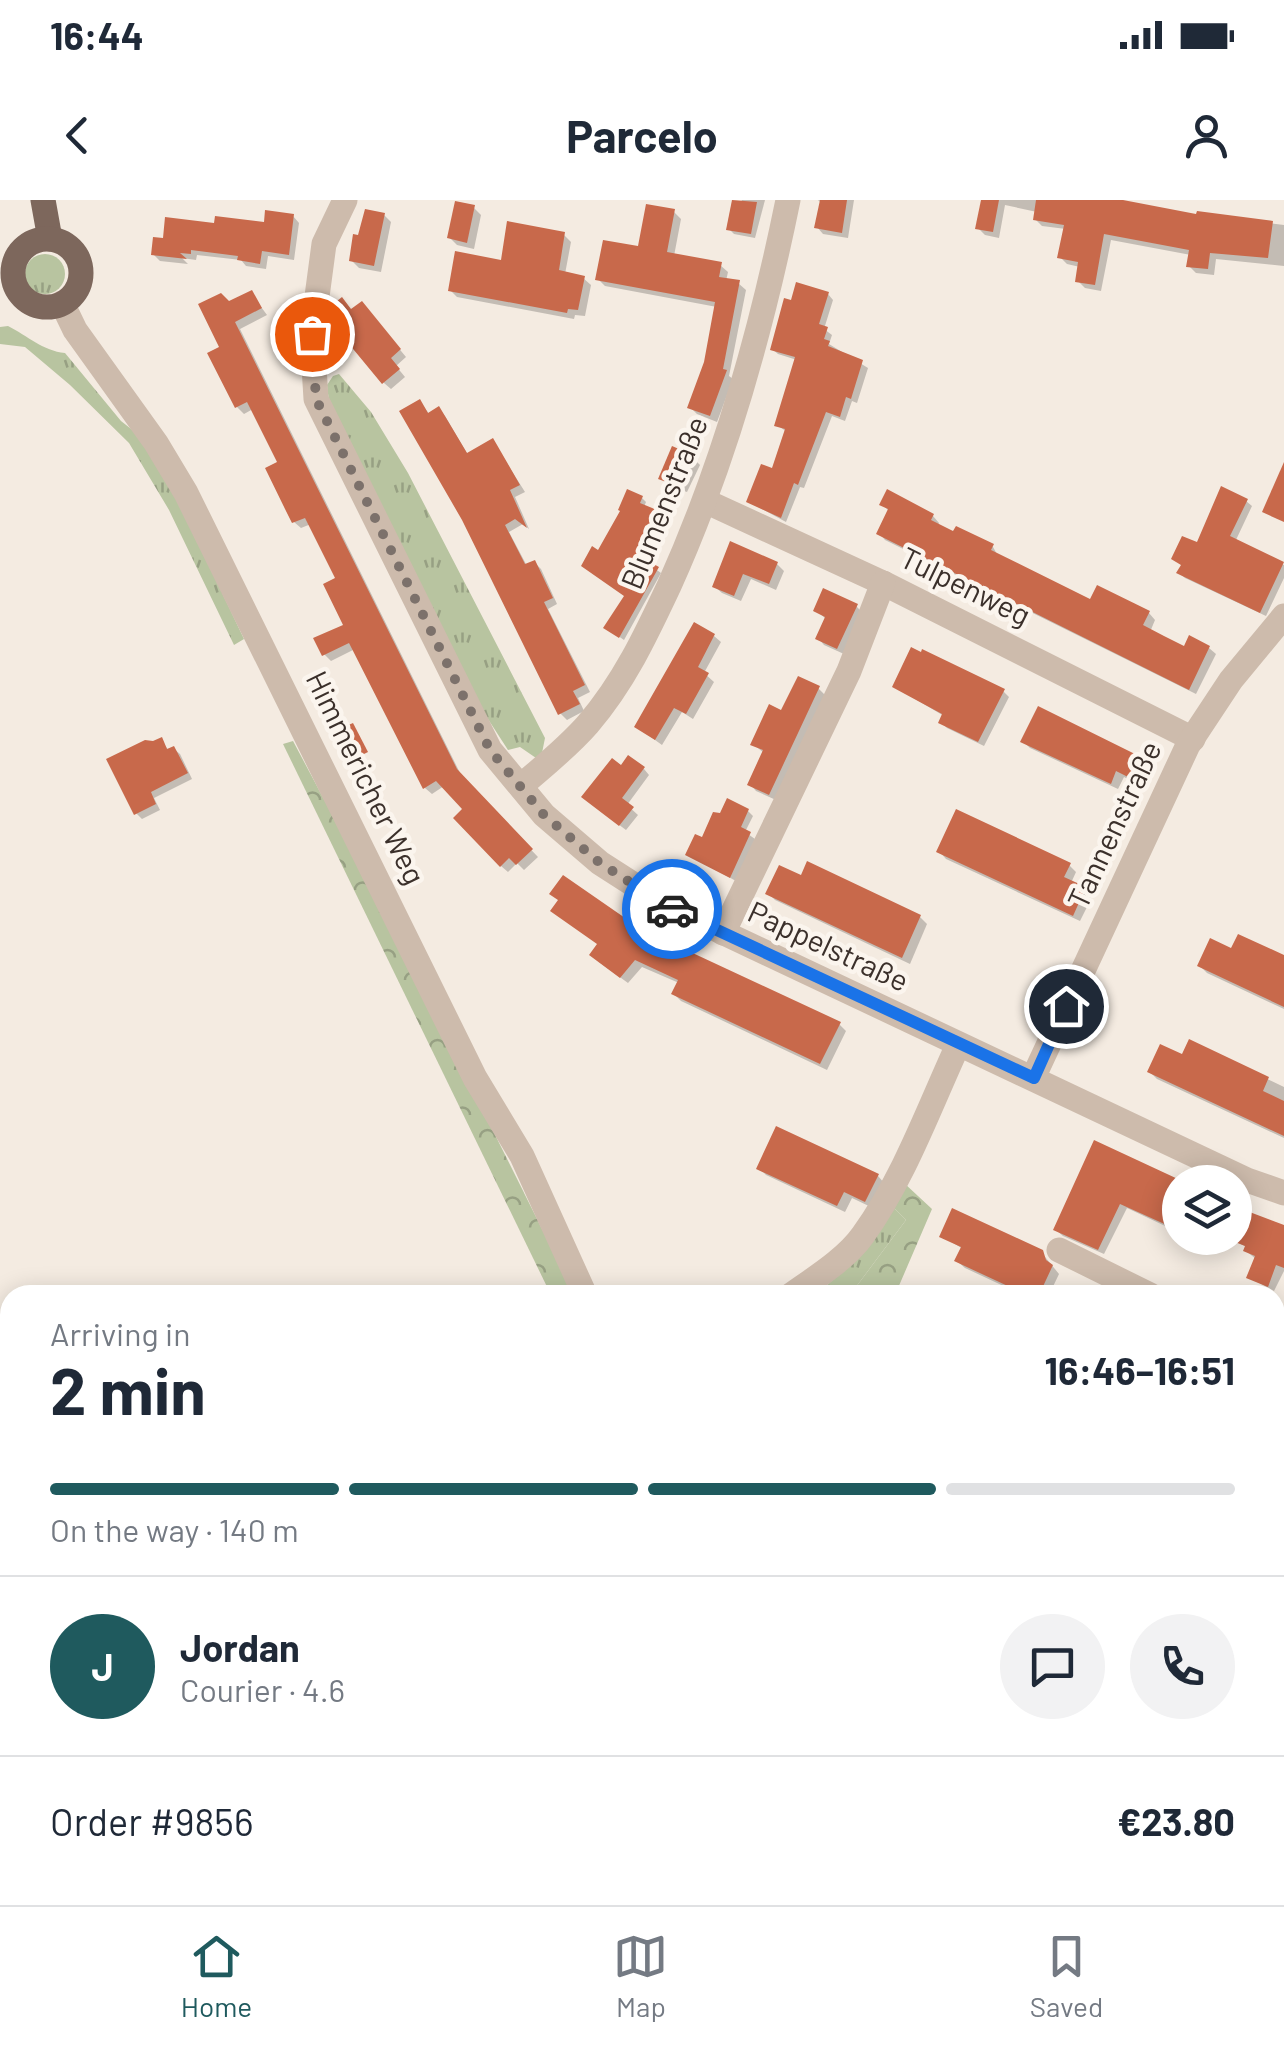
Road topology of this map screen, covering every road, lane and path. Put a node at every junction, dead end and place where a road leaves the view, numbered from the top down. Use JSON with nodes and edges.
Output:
{"nodes":[{"id":1,"x":42,"y":200,"type":"edge"},
{"id":2,"x":346,"y":200,"type":"edge"},
{"id":3,"x":788,"y":200,"type":"edge"},
{"id":4,"x":50,"y":240,"type":"junction"},
{"id":5,"x":7,"y":287,"type":"edge"},
{"id":6,"x":62,"y":303,"type":"junction"},
{"id":7,"x":704,"y":500,"type":"junction"},
{"id":8,"x":883,"y":583,"type":"junction"},
{"id":9,"x":1284,"y":616,"type":"edge"},
{"id":10,"x":1193,"y":739,"type":"junction"},
{"id":11,"x":521,"y":786,"type":"junction"},
{"id":12,"x":722,"y":933,"type":"junction"},
{"id":13,"x":958,"y":1045,"type":"junction"},
{"id":14,"x":1034,"y":1078,"type":"junction"},
{"id":15,"x":1284,"y":1193,"type":"edge"},
{"id":16,"x":1058,"y":1250,"type":"dead end"},
{"id":17,"x":580,"y":1285,"type":"edge"},
{"id":18,"x":805,"y":1285,"type":"edge"},
{"id":19,"x":1130,"y":1285,"type":"edge"}],
"edges":[{"from":1,"to":4,"type":"main road"},
{"from":2,"to":11,"type":"street","name":"Pappelstraße"},
{"from":3,"to":7,"type":"street","name":"Blumenstraße"},
{"from":4,"to":5,"type":"main road"},
{"from":4,"to":6,"type":"main road"},
{"from":5,"to":6,"type":"main road"},
{"from":6,"to":17,"type":"street","name":"Himmericher Weg"},
{"from":7,"to":8,"type":"street","name":"Tulpenweg"},
{"from":7,"to":11,"type":"street","name":"Blumenstraße"},
{"from":8,"to":10,"type":"street","name":"Tulpenweg"},
{"from":8,"to":12,"type":"street"},
{"from":9,"to":10,"type":"street","name":"Tannenstraße"},
{"from":10,"to":14,"type":"street","name":"Tannenstraße"},
{"from":11,"to":12,"type":"street","name":"Pappelstraße"},
{"from":12,"to":13,"type":"street","name":"Pappelstraße"},
{"from":13,"to":14,"type":"street","name":"Pappelstraße"},
{"from":13,"to":18,"type":"street"},
{"from":14,"to":15,"type":"street","name":"Pappelstraße"},
{"from":16,"to":19,"type":"street"}]}
